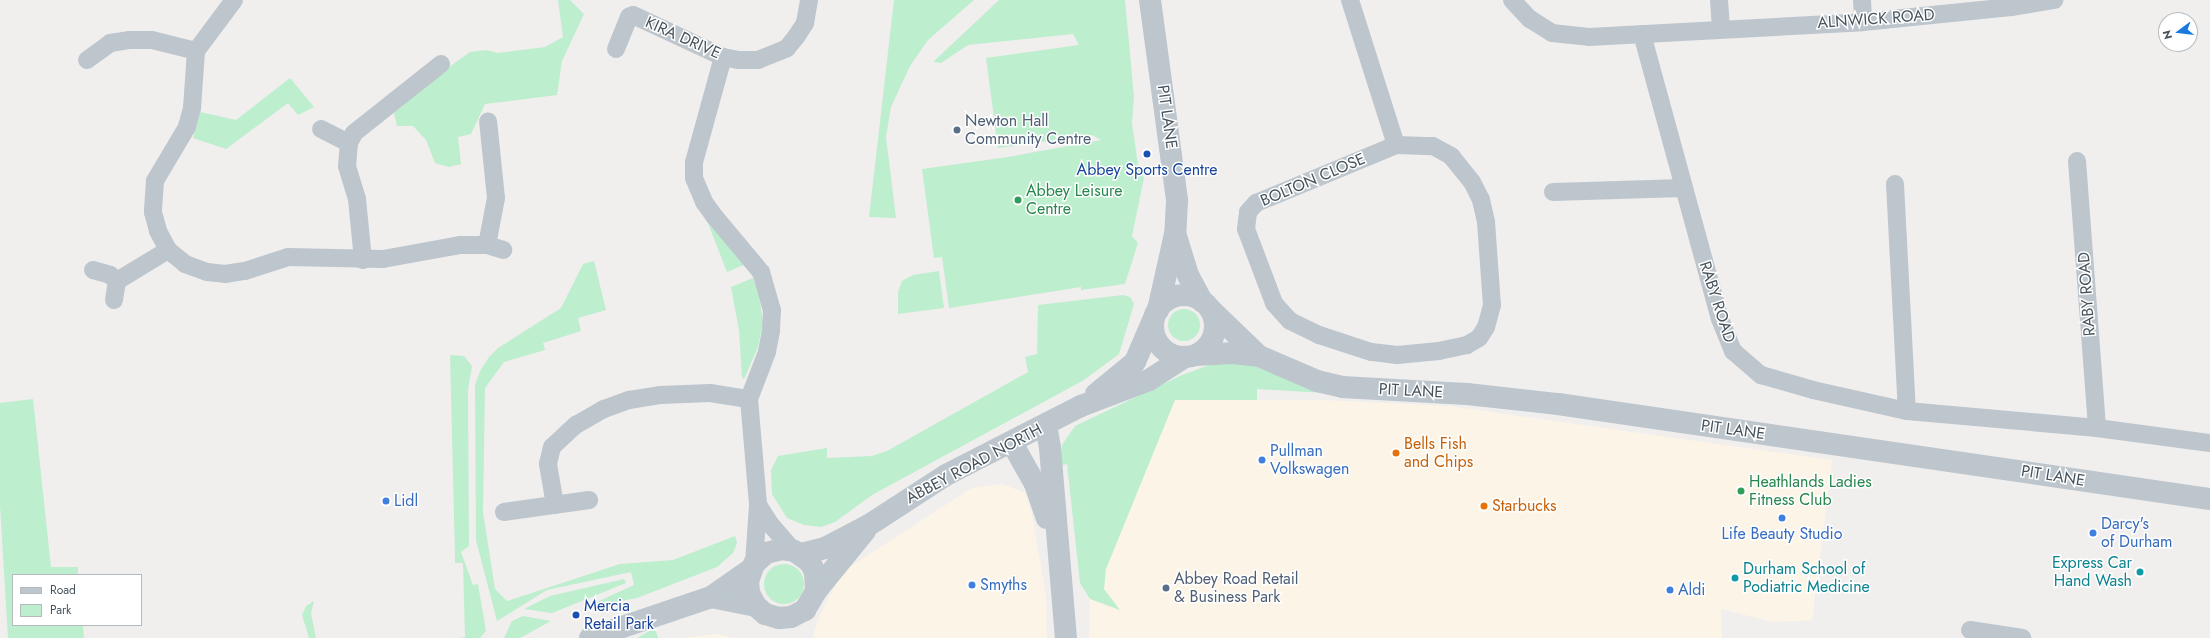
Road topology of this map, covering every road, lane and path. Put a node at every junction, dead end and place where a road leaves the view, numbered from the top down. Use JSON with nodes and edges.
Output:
{"nodes":[{"id":1,"x":234,"y":0,"type":"edge"},
{"id":2,"x":809,"y":0,"type":"edge"},
{"id":3,"x":1150,"y":0,"type":"edge"},
{"id":4,"x":1350,"y":0,"type":"edge"},
{"id":5,"x":1512,"y":0,"type":"edge"},
{"id":6,"x":1719,"y":0,"type":"edge"},
{"id":7,"x":1862,"y":0,"type":"edge"},
{"id":8,"x":2054,"y":0,"type":"edge"},
{"id":9,"x":2010,"y":4,"type":"edge"},
{"id":10,"x":1864,"y":22,"type":"junction"},
{"id":11,"x":1721,"y":29,"type":"junction"},
{"id":12,"x":1642,"y":34,"type":"junction"},
{"id":13,"x":616,"y":49,"type":"dead end"},
{"id":14,"x":196,"y":50,"type":"junction"},
{"id":15,"x":723,"y":57,"type":"junction"},
{"id":16,"x":87,"y":60,"type":"dead end"},
{"id":17,"x":441,"y":64,"type":"dead end"},
{"id":18,"x":488,"y":121,"type":"dead end"},
{"id":19,"x":321,"y":129,"type":"dead end"},
{"id":20,"x":349,"y":143,"type":"junction"},
{"id":21,"x":1396,"y":145,"type":"junction"},
{"id":22,"x":2077,"y":160,"type":"dead end"},
{"id":23,"x":1895,"y":184,"type":"dead end"},
{"id":24,"x":1683,"y":188,"type":"junction"},
{"id":25,"x":1553,"y":192,"type":"dead end"},
{"id":26,"x":1175,"y":234,"type":"junction"},
{"id":27,"x":168,"y":250,"type":"junction"},
{"id":28,"x":363,"y":260,"type":"junction"},
{"id":29,"x":93,"y":270,"type":"dead end"},
{"id":30,"x":117,"y":282,"type":"junction"},
{"id":31,"x":114,"y":300,"type":"dead end"},
{"id":32,"x":1206,"y":305,"type":"junction"},
{"id":33,"x":1156,"y":315,"type":"junction"},
{"id":34,"x":1190,"y":356,"type":"junction"},
{"id":35,"x":1259,"y":356,"type":"junction"},
{"id":36,"x":749,"y":399,"type":"junction"},
{"id":37,"x":1081,"y":406,"type":"junction"},
{"id":38,"x":1907,"y":410,"type":"junction"},
{"id":39,"x":1046,"y":425,"type":"junction"},
{"id":40,"x":2097,"y":428,"type":"junction"},
{"id":41,"x":1012,"y":443,"type":"junction"},
{"id":42,"x":2210,"y":443,"type":"edge"},
{"id":43,"x":590,"y":500,"type":"dead end"},
{"id":44,"x":2210,"y":500,"type":"edge"},
{"id":45,"x":555,"y":505,"type":"junction"},
{"id":46,"x":758,"y":505,"type":"junction"},
{"id":47,"x":504,"y":512,"type":"dead end"},
{"id":48,"x":869,"y":525,"type":"junction"},
{"id":49,"x":1058,"y":551,"type":"junction"},
{"id":50,"x":797,"y":553,"type":"junction"},
{"id":51,"x":752,"y":567,"type":"junction"},
{"id":52,"x":816,"y":591,"type":"junction"},
{"id":53,"x":711,"y":597,"type":"junction"},
{"id":54,"x":756,"y":606,"type":"junction"},
{"id":55,"x":1970,"y":630,"type":"dead end"},
{"id":56,"x":1998,"y":636,"type":"edge"},
{"id":57,"x":590,"y":638,"type":"edge"},
{"id":58,"x":1066,"y":638,"type":"edge"},
{"id":59,"x":2022,"y":638,"type":"edge"}],
"edges":[{"from":1,"to":14,"type":"street"},
{"from":2,"to":15,"type":"street","name":"KIRA DRIVE"},
{"from":3,"to":26,"type":"street","name":"PIT LANE"},
{"from":4,"to":21,"type":"street"},
{"from":5,"to":12,"type":"street","name":"ALNWICK ROAD"},
{"from":6,"to":11,"type":"street"},
{"from":7,"to":10,"type":"street"},
{"from":8,"to":9,"type":"street","name":"ALNWICK ROAD"},
{"from":9,"to":10,"type":"street","name":"ALNWICK ROAD"},
{"from":10,"to":11,"type":"street","name":"ALNWICK ROAD"},
{"from":11,"to":12,"type":"street","name":"ALNWICK ROAD"},
{"from":12,"to":24,"type":"street","name":"RABY ROAD"},
{"from":13,"to":15,"type":"street","name":"KIRA DRIVE"},
{"from":14,"to":16,"type":"street"},
{"from":14,"to":27,"type":"street"},
{"from":15,"to":36,"type":"street"},
{"from":17,"to":20,"type":"street"},
{"from":18,"to":28,"type":"street"},
{"from":19,"to":20,"type":"street"},
{"from":20,"to":28,"type":"street"},
{"from":21,"to":21,"type":"street","name":"BOLTON CLOSE"},
{"from":22,"to":40,"type":"street","name":"RABY ROAD"},
{"from":23,"to":38,"type":"street"},
{"from":24,"to":25,"type":"street"},
{"from":24,"to":38,"type":"street","name":"RABY ROAD"},
{"from":26,"to":32,"type":"street"},
{"from":26,"to":33,"type":"street"},
{"from":27,"to":28,"type":"street"},
{"from":27,"to":30,"type":"street"},
{"from":29,"to":30,"type":"street"},
{"from":30,"to":31,"type":"street"},
{"from":32,"to":33,"type":"street"},
{"from":32,"to":34,"type":"street"},
{"from":32,"to":35,"type":"street","name":"PIT LANE"},
{"from":33,"to":34,"type":"street"},
{"from":33,"to":37,"type":"street"},
{"from":34,"to":35,"type":"street","name":"PIT LANE"},
{"from":34,"to":37,"type":"street"},
{"from":35,"to":44,"type":"street","name":"PIT LANE"},
{"from":36,"to":45,"type":"street"},
{"from":36,"to":46,"type":"street"},
{"from":37,"to":39,"type":"street","name":"ABBEY ROAD NORTH"},
{"from":38,"to":40,"type":"street","name":"RABY ROAD"},
{"from":39,"to":41,"type":"street","name":"ABBEY ROAD NORTH"},
{"from":39,"to":49,"type":"street"},
{"from":40,"to":42,"type":"street","name":"RABY ROAD"},
{"from":41,"to":48,"type":"street","name":"ABBEY ROAD NORTH"},
{"from":41,"to":49,"type":"street"},
{"from":43,"to":45,"type":"street"},
{"from":45,"to":47,"type":"street"},
{"from":46,"to":50,"type":"street"},
{"from":46,"to":51,"type":"street"},
{"from":48,"to":50,"type":"street","name":"ABBEY ROAD NORTH"},
{"from":48,"to":52,"type":"street","name":"ABBEY ROAD NORTH"},
{"from":49,"to":58,"type":"street"},
{"from":50,"to":51,"type":"street"},
{"from":50,"to":52,"type":"street"},
{"from":51,"to":53,"type":"street"},
{"from":51,"to":54,"type":"street"},
{"from":52,"to":54,"type":"street"},
{"from":53,"to":54,"type":"street"},
{"from":53,"to":57,"type":"street"},
{"from":55,"to":56,"type":"street"},
{"from":56,"to":59,"type":"street"}]}
